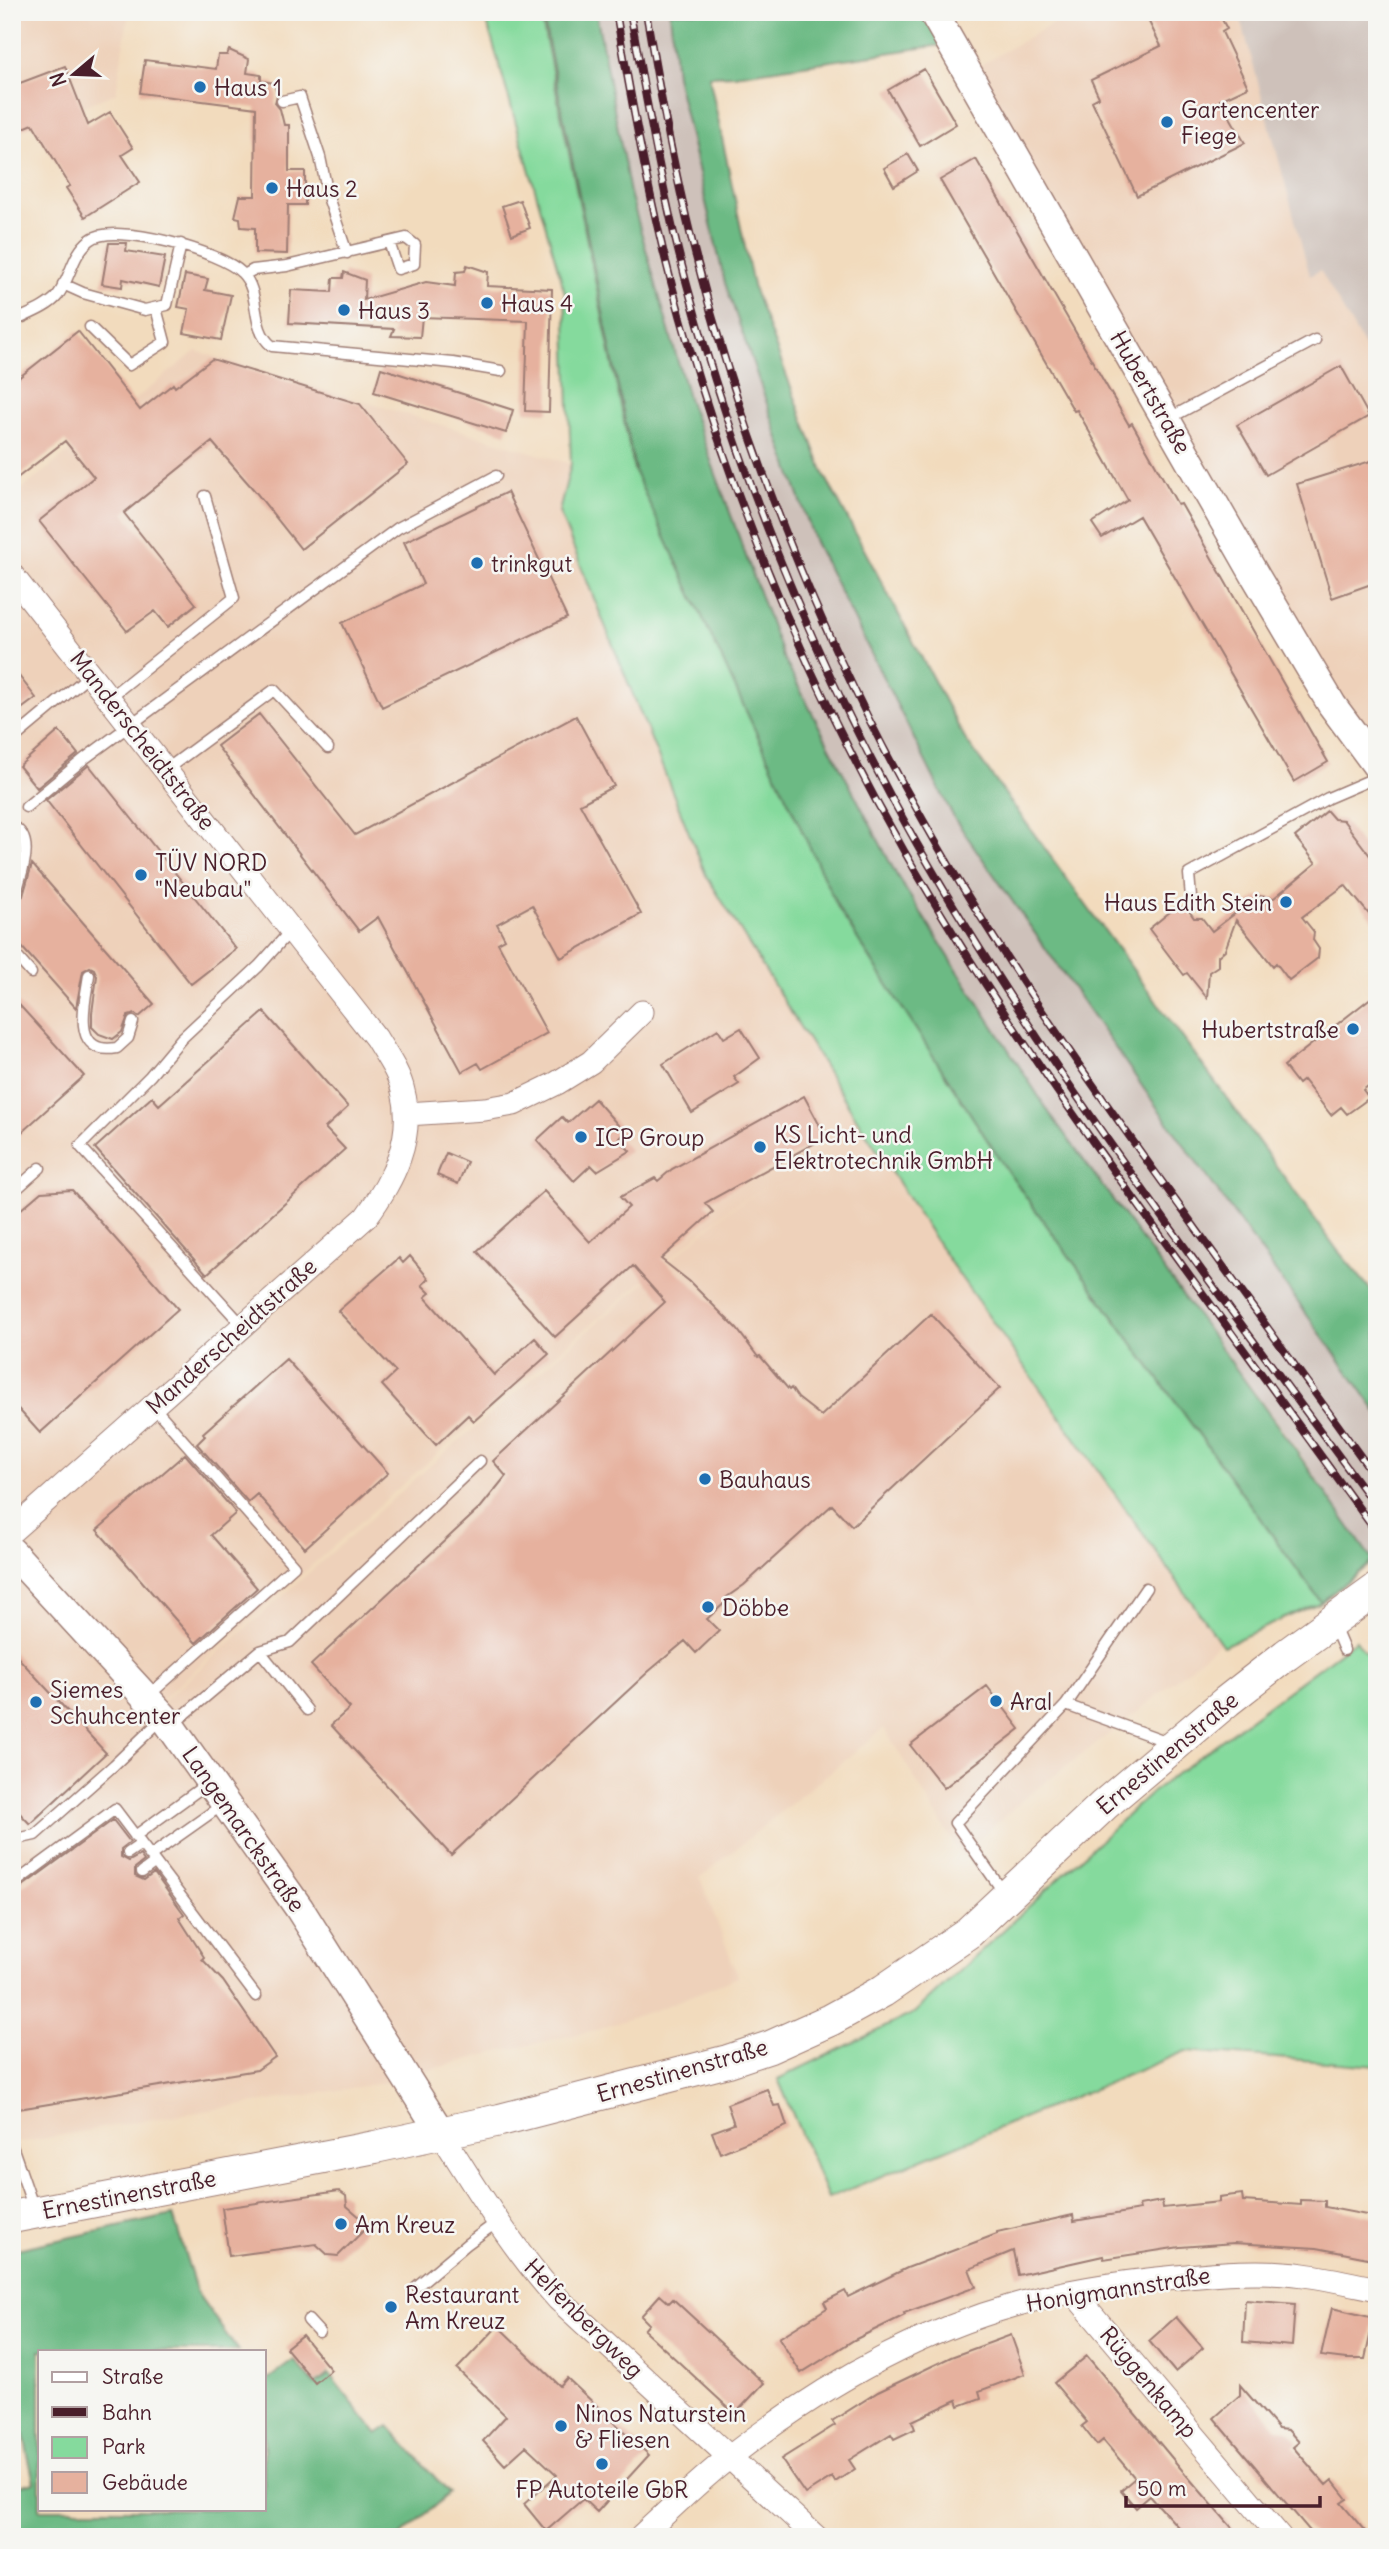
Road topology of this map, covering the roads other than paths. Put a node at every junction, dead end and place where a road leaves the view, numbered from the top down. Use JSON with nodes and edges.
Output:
{"nodes":[{"id":1,"x":933,"y":12,"type":"edge"},
{"id":2,"x":282,"y":101,"type":"dead end"},
{"id":3,"x":389,"y":242,"type":"dead end"},
{"id":4,"x":181,"y":244,"type":"junction"},
{"id":5,"x":347,"y":253,"type":"junction"},
{"id":6,"x":244,"y":275,"type":"junction"},
{"id":7,"x":63,"y":284,"type":"junction"},
{"id":8,"x":156,"y":308,"type":"junction"},
{"id":9,"x":12,"y":322,"type":"edge"},
{"id":10,"x":90,"y":327,"type":"dead end"},
{"id":11,"x":1315,"y":340,"type":"dead end"},
{"id":12,"x":501,"y":371,"type":"dead end"},
{"id":13,"x":1167,"y":419,"type":"junction"},
{"id":14,"x":496,"y":476,"type":"dead end"},
{"id":15,"x":205,"y":496,"type":"dead end"},
{"id":16,"x":12,"y":575,"type":"edge"},
{"id":17,"x":91,"y":674,"type":"junction"},
{"id":18,"x":110,"y":697,"type":"junction"},
{"id":19,"x":131,"y":724,"type":"junction"},
{"id":20,"x":12,"y":740,"type":"edge"},
{"id":21,"x":328,"y":748,"type":"dead end"},
{"id":22,"x":1377,"y":766,"type":"edge"},
{"id":23,"x":167,"y":769,"type":"junction"},
{"id":24,"x":1377,"y":777,"type":"edge"},
{"id":25,"x":26,"y":807,"type":"dead end"},
{"id":26,"x":12,"y":826,"type":"edge"},
{"id":27,"x":16,"y":893,"type":"dead end"},
{"id":28,"x":1191,"y":898,"type":"dead end"},
{"id":29,"x":292,"y":929,"type":"junction"},
{"id":30,"x":12,"y":951,"type":"edge"},
{"id":31,"x":32,"y":973,"type":"dead end"},
{"id":32,"x":89,"y":975,"type":"dead end"},
{"id":33,"x":642,"y":1012,"type":"dead end"},
{"id":34,"x":133,"y":1022,"type":"dead end"},
{"id":35,"x":407,"y":1114,"type":"junction"},
{"id":36,"x":40,"y":1168,"type":"dead end"},
{"id":37,"x":12,"y":1193,"type":"edge"},
{"id":38,"x":243,"y":1326,"type":"junction"},
{"id":39,"x":153,"y":1406,"type":"junction"},
{"id":40,"x":480,"y":1461,"type":"dead end"},
{"id":41,"x":12,"y":1531,"type":"edge"},
{"id":42,"x":12,"y":1552,"type":"edge"},
{"id":43,"x":1146,"y":1588,"type":"dead end"},
{"id":44,"x":1377,"y":1589,"type":"edge"},
{"id":45,"x":1332,"y":1622,"type":"junction"},
{"id":46,"x":1344,"y":1650,"type":"dead end"},
{"id":47,"x":260,"y":1651,"type":"junction"},
{"id":48,"x":1066,"y":1705,"type":"junction"},
{"id":49,"x":307,"y":1710,"type":"dead end"},
{"id":50,"x":161,"y":1713,"type":"junction"},
{"id":51,"x":1177,"y":1745,"type":"junction"},
{"id":52,"x":218,"y":1792,"type":"junction"},
{"id":53,"x":12,"y":1840,"type":"edge"},
{"id":54,"x":138,"y":1840,"type":"junction"},
{"id":55,"x":128,"y":1853,"type":"dead end"},
{"id":56,"x":152,"y":1859,"type":"junction"},
{"id":57,"x":142,"y":1872,"type":"dead end"},
{"id":58,"x":12,"y":1885,"type":"edge"},
{"id":59,"x":1007,"y":1897,"type":"junction"},
{"id":60,"x":256,"y":1996,"type":"dead end"},
{"id":61,"x":441,"y":2133,"type":"junction"},
{"id":62,"x":12,"y":2146,"type":"edge"},
{"id":63,"x":24,"y":2215,"type":"edge"},
{"id":64,"x":497,"y":2222,"type":"junction"},
{"id":65,"x":417,"y":2286,"type":"dead end"},
{"id":66,"x":1377,"y":2289,"type":"edge"},
{"id":67,"x":1073,"y":2292,"type":"junction"},
{"id":68,"x":308,"y":2320,"type":"dead end"},
{"id":69,"x":319,"y":2332,"type":"dead end"},
{"id":70,"x":730,"y":2457,"type":"junction"},
{"id":71,"x":640,"y":2537,"type":"edge"},
{"id":72,"x":816,"y":2537,"type":"edge"},
{"id":73,"x":1280,"y":2537,"type":"edge"}],
"edges":[{"from":1,"to":13,"type":"street","name":"Hubertstraße"},
{"from":2,"to":5,"type":"lane"},
{"from":3,"to":5,"type":"lane"},
{"from":4,"to":6,"type":"lane"},
{"from":4,"to":7,"type":"lane"},
{"from":4,"to":8,"type":"lane"},
{"from":5,"to":6,"type":"lane"},
{"from":6,"to":12,"type":"lane"},
{"from":7,"to":8,"type":"lane"},
{"from":7,"to":9,"type":"lane"},
{"from":8,"to":10,"type":"lane"},
{"from":11,"to":13,"type":"lane"},
{"from":13,"to":22,"type":"street","name":"Hubertstraße"},
{"from":14,"to":19,"type":"lane"},
{"from":15,"to":18,"type":"lane"},
{"from":16,"to":17,"type":"street","name":"Manderscheidtstraße"},
{"from":17,"to":18,"type":"street","name":"Manderscheidtstraße"},
{"from":17,"to":20,"type":"lane"},
{"from":18,"to":19,"type":"street","name":"Manderscheidtstraße"},
{"from":19,"to":23,"type":"street","name":"Manderscheidtstraße"},
{"from":19,"to":25,"type":"lane"},
{"from":21,"to":23,"type":"lane"},
{"from":23,"to":29,"type":"street","name":"Manderscheidtstraße"},
{"from":24,"to":28,"type":"lane"},
{"from":26,"to":27,"type":"lane"},
{"from":29,"to":35,"type":"street","name":"Manderscheidtstraße"},
{"from":29,"to":38,"type":"lane"},
{"from":30,"to":31,"type":"lane"},
{"from":32,"to":34,"type":"lane"},
{"from":33,"to":35,"type":"street"},
{"from":35,"to":38,"type":"street","name":"Manderscheidtstraße"},
{"from":36,"to":37,"type":"lane"},
{"from":38,"to":39,"type":"street","name":"Manderscheidtstraße"},
{"from":39,"to":41,"type":"street","name":"Manderscheidtstraße"},
{"from":39,"to":50,"type":"lane"},
{"from":40,"to":47,"type":"lane"},
{"from":42,"to":50,"type":"street","name":"Langemarckstraße"},
{"from":43,"to":48,"type":"lane"},
{"from":44,"to":45,"type":"main road","name":"Ernestinenstraße"},
{"from":45,"to":46,"type":"lane"},
{"from":45,"to":51,"type":"main road","name":"Ernestinenstraße"},
{"from":47,"to":49,"type":"lane"},
{"from":47,"to":50,"type":"lane"},
{"from":48,"to":51,"type":"lane"},
{"from":48,"to":59,"type":"lane"},
{"from":50,"to":52,"type":"street","name":"Langemarckstraße"},
{"from":50,"to":53,"type":"lane"},
{"from":51,"to":59,"type":"main road","name":"Ernestinenstraße"},
{"from":52,"to":54,"type":"lane"},
{"from":52,"to":56,"type":"lane"},
{"from":52,"to":61,"type":"street","name":"Langemarckstraße"},
{"from":54,"to":55,"type":"lane"},
{"from":54,"to":56,"type":"lane"},
{"from":54,"to":58,"type":"lane"},
{"from":56,"to":57,"type":"lane"},
{"from":56,"to":60,"type":"lane"},
{"from":59,"to":61,"type":"main road","name":"Ernestinenstraße"},
{"from":61,"to":63,"type":"main road","name":"Ernestinenstraße"},
{"from":61,"to":64,"type":"street","name":"Helfenbergweg"},
{"from":62,"to":63,"type":"lane"},
{"from":64,"to":65,"type":"lane"},
{"from":64,"to":70,"type":"street","name":"Helfenbergweg"},
{"from":66,"to":67,"type":"street","name":"Honigmannstraße"},
{"from":67,"to":70,"type":"street","name":"Honigmannstraße"},
{"from":67,"to":73,"type":"street","name":"Rüggenkamp"},
{"from":68,"to":69,"type":"lane"},
{"from":70,"to":71,"type":"street","name":"Honigmannstraße"},
{"from":70,"to":72,"type":"street","name":"Helfenbergweg"}]}
